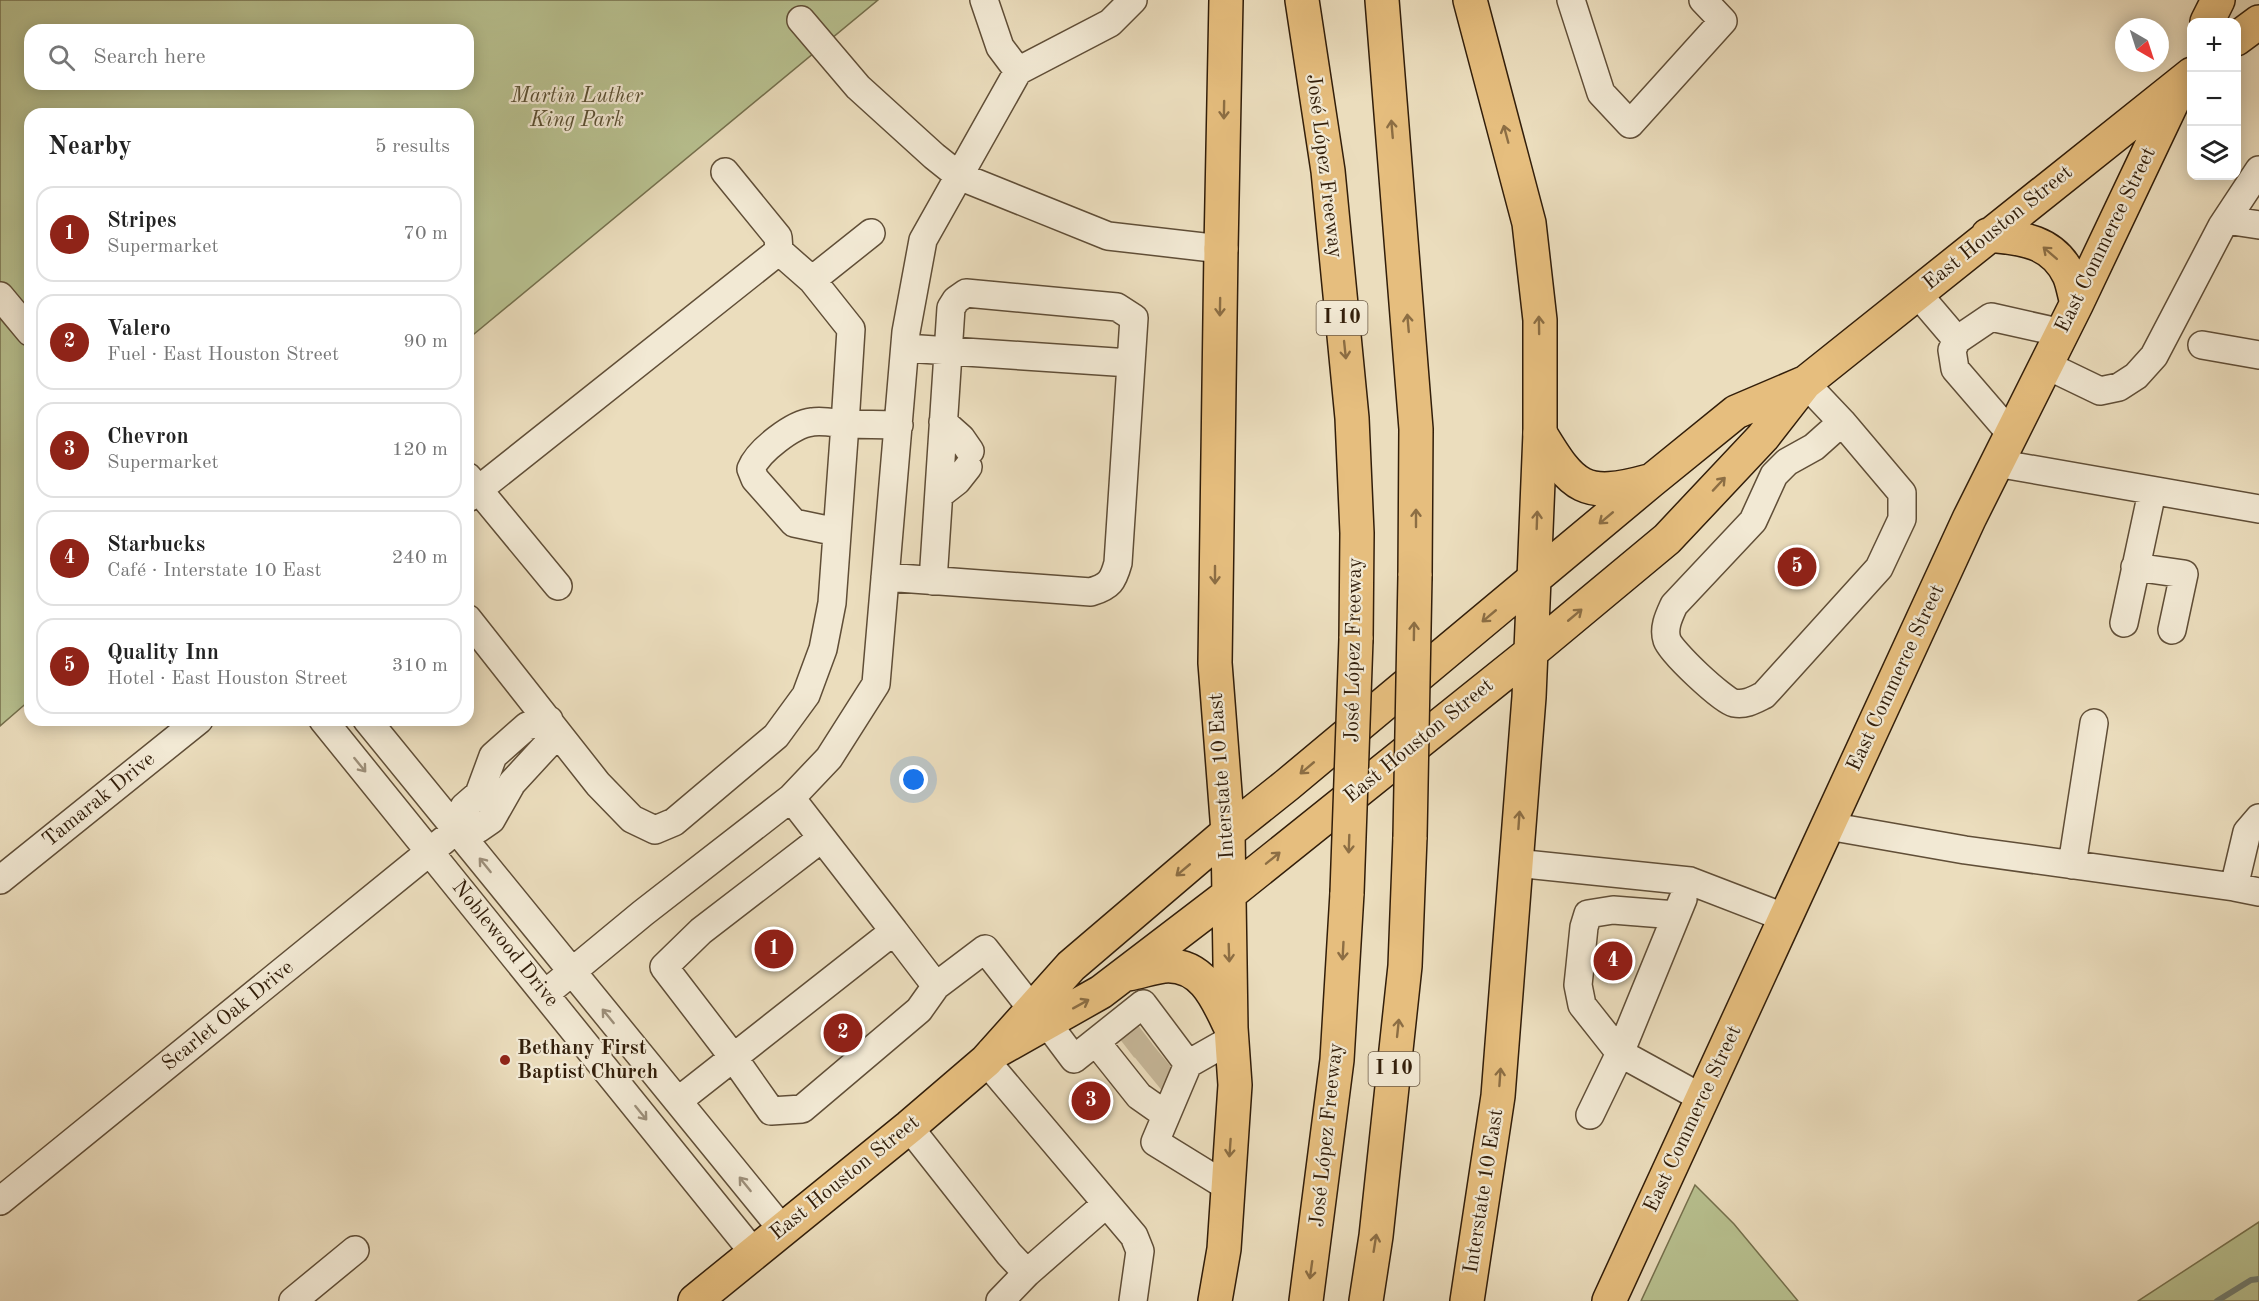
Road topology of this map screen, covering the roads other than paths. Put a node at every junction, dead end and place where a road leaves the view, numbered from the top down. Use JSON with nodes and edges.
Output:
{"nodes":[{"id":1,"x":984,"y":0,"type":"edge"},
{"id":2,"x":1133,"y":0,"type":"edge"},
{"id":3,"x":1226,"y":0,"type":"edge"},
{"id":4,"x":1302,"y":0,"type":"edge"},
{"id":5,"x":1382,"y":0,"type":"edge"},
{"id":6,"x":1470,"y":0,"type":"edge"},
{"id":7,"x":1571,"y":0,"type":"edge"},
{"id":8,"x":1703,"y":0,"type":"edge"},
{"id":9,"x":2218,"y":0,"type":"edge"},
{"id":10,"x":2209,"y":18,"type":"edge"},
{"id":11,"x":801,"y":20,"type":"dead end"},
{"id":12,"x":2259,"y":22,"type":"edge"},
{"id":13,"x":2241,"y":35,"type":"edge"},
{"id":14,"x":1018,"y":71,"type":"junction"},
{"id":15,"x":2187,"y":73,"type":"edge"},
{"id":16,"x":2187,"y":74,"type":"edge"},
{"id":17,"x":2259,"y":170,"type":"edge"},
{"id":18,"x":725,"y":172,"type":"dead end"},
{"id":19,"x":959,"y":176,"type":"junction"},
{"id":20,"x":2226,"y":220,"type":"junction"},
{"id":21,"x":2259,"y":225,"type":"edge"},
{"id":22,"x":871,"y":233,"type":"dead end"},
{"id":23,"x":1989,"y":235,"type":"junction"},
{"id":24,"x":1221,"y":249,"type":"junction"},
{"id":25,"x":779,"y":251,"type":"junction"},
{"id":26,"x":812,"y":280,"type":"junction"},
{"id":27,"x":1917,"y":293,"type":"junction"},
{"id":28,"x":0,"y":296,"type":"edge"},
{"id":29,"x":2077,"y":303,"type":"junction"},
{"id":30,"x":24,"y":325,"type":"edge"},
{"id":31,"x":2062,"y":333,"type":"junction"},
{"id":32,"x":1957,"y":340,"type":"junction"},
{"id":33,"x":2202,"y":345,"type":"dead end"},
{"id":34,"x":905,"y":348,"type":"junction"},
{"id":35,"x":948,"y":350,"type":"junction"},
{"id":36,"x":2259,"y":355,"type":"edge"},
{"id":37,"x":1130,"y":363,"type":"junction"},
{"id":38,"x":2046,"y":365,"type":"junction"},
{"id":39,"x":1805,"y":383,"type":"junction"},
{"id":40,"x":944,"y":422,"type":"junction"},
{"id":41,"x":1842,"y":422,"type":"junction"},
{"id":42,"x":845,"y":424,"type":"junction"},
{"id":43,"x":899,"y":425,"type":"junction"},
{"id":44,"x":1540,"y":433,"type":"junction"},
{"id":45,"x":2011,"y":434,"type":"junction"},
{"id":46,"x":1996,"y":464,"type":"junction"},
{"id":47,"x":1651,"y":480,"type":"junction"},
{"id":48,"x":474,"y":486,"type":"edge"},
{"id":49,"x":474,"y":490,"type":"edge"},
{"id":50,"x":2152,"y":492,"type":"junction"},
{"id":51,"x":939,"y":495,"type":"junction"},
{"id":52,"x":2259,"y":509,"type":"edge"},
{"id":53,"x":837,"y":532,"type":"junction"},
{"id":54,"x":2135,"y":567,"type":"junction"},
{"id":55,"x":885,"y":577,"type":"junction"},
{"id":56,"x":1534,"y":579,"type":"junction"},
{"id":57,"x":933,"y":581,"type":"junction"},
{"id":58,"x":558,"y":586,"type":"dead end"},
{"id":59,"x":2124,"y":623,"type":"dead end"},
{"id":60,"x":474,"y":626,"type":"edge"},
{"id":61,"x":2172,"y":630,"type":"dead end"},
{"id":62,"x":1530,"y":653,"type":"junction"},
{"id":63,"x":549,"y":720,"type":"junction"},
{"id":64,"x":2094,"y":723,"type":"dead end"},
{"id":65,"x":192,"y":726,"type":"edge"},
{"id":66,"x":328,"y":726,"type":"edge"},
{"id":67,"x":372,"y":726,"type":"edge"},
{"id":68,"x":791,"y":798,"type":"junction"},
{"id":69,"x":2259,"y":818,"type":"edge"},
{"id":70,"x":1828,"y":825,"type":"junction"},
{"id":71,"x":456,"y":830,"type":"junction"},
{"id":72,"x":1228,"y":832,"type":"junction"},
{"id":73,"x":822,"y":838,"type":"junction"},
{"id":74,"x":430,"y":851,"type":"junction"},
{"id":75,"x":1516,"y":863,"type":"junction"},
{"id":76,"x":2072,"y":865,"type":"junction"},
{"id":77,"x":0,"y":880,"type":"edge"},
{"id":78,"x":1690,"y":881,"type":"junction"},
{"id":79,"x":2246,"y":889,"type":"edge"},
{"id":80,"x":1228,"y":895,"type":"junction"},
{"id":81,"x":1676,"y":915,"type":"junction"},
{"id":82,"x":1786,"y":918,"type":"junction"},
{"id":83,"x":894,"y":931,"type":"junction"},
{"id":84,"x":572,"y":972,"type":"junction"},
{"id":85,"x":1117,"y":980,"type":"junction"},
{"id":86,"x":936,"y":986,"type":"junction"},
{"id":87,"x":545,"y":994,"type":"junction"},
{"id":88,"x":1040,"y":1016,"type":"junction"},
{"id":89,"x":1231,"y":1033,"type":"junction"},
{"id":90,"x":1142,"y":1050,"type":"junction"},
{"id":91,"x":1620,"y":1053,"type":"junction"},
{"id":92,"x":641,"y":1057,"type":"junction"},
{"id":93,"x":733,"y":1057,"type":"junction"},
{"id":94,"x":989,"y":1057,"type":"junction"},
{"id":95,"x":614,"y":1079,"type":"junction"},
{"id":96,"x":1702,"y":1098,"type":"junction"},
{"id":97,"x":678,"y":1101,"type":"junction"},
{"id":98,"x":1166,"y":1115,"type":"junction"},
{"id":99,"x":1590,"y":1115,"type":"dead end"},
{"id":100,"x":909,"y":1127,"type":"junction"},
{"id":101,"x":1228,"y":1187,"type":"junction"},
{"id":102,"x":0,"y":1202,"type":"edge"},
{"id":103,"x":1106,"y":1204,"type":"junction"},
{"id":104,"x":782,"y":1229,"type":"junction"},
{"id":105,"x":356,"y":1250,"type":"dead end"},
{"id":106,"x":754,"y":1253,"type":"junction"},
{"id":107,"x":1027,"y":1273,"type":"junction"},
{"id":108,"x":1470,"y":1295,"type":"edge"},
{"id":109,"x":293,"y":1301,"type":"edge"},
{"id":110,"x":695,"y":1301,"type":"edge"},
{"id":111,"x":1000,"y":1301,"type":"edge"},
{"id":112,"x":1133,"y":1301,"type":"edge"},
{"id":113,"x":1215,"y":1301,"type":"edge"},
{"id":114,"x":1306,"y":1301,"type":"edge"},
{"id":115,"x":1366,"y":1301,"type":"edge"},
{"id":116,"x":1609,"y":1301,"type":"edge"}],
"edges":[{"from":1,"to":14,"type":"street"},
{"from":2,"to":14,"type":"street"},
{"from":3,"to":24,"type":"main road","name":"Interstate 10 East","one_way":true},
{"from":4,"to":114,"type":"main road","name":"José López Freeway","number":"I 10","one_way":true,"bridge":true},
{"from":115,"to":5,"type":"main road","number":"I 10","one_way":true,"bridge":true},
{"from":44,"to":6,"type":"main road","name":"Interstate 10 East","one_way":true},
{"from":7,"to":8,"type":"street"},
{"from":9,"to":10,"type":"main road"},
{"from":11,"to":19,"type":"street"},
{"from":12,"to":13,"type":"main road"},
{"from":14,"to":19,"type":"street"},
{"from":15,"to":23,"type":"main road","name":"East Houston Street"},
{"from":16,"to":29,"type":"main road","name":"East Commerce Street"},
{"from":17,"to":20,"type":"street"},
{"from":18,"to":25,"type":"street"},
{"from":19,"to":24,"type":"street"},
{"from":19,"to":34,"type":"street"},
{"from":20,"to":21,"type":"street"},
{"from":20,"to":38,"type":"street"},
{"from":22,"to":26,"type":"street"},
{"from":23,"to":27,"type":"main road","name":"East Houston Street"},
{"from":29,"to":23,"type":"main road","one_way":true},
{"from":24,"to":72,"type":"main road","name":"Interstate 10 East","one_way":true},
{"from":25,"to":26,"type":"street"},
{"from":25,"to":48,"type":"street"},
{"from":26,"to":42,"type":"street"},
{"from":27,"to":32,"type":"street"},
{"from":27,"to":39,"type":"main road","name":"East Houston Street"},
{"from":28,"to":30,"type":"street"},
{"from":29,"to":31,"type":"main road","name":"East Commerce Street"},
{"from":31,"to":32,"type":"street"},
{"from":31,"to":38,"type":"main road","name":"East Commerce Street"},
{"from":32,"to":45,"type":"street"},
{"from":33,"to":36,"type":"street"},
{"from":34,"to":35,"type":"street"},
{"from":34,"to":43,"type":"street"},
{"from":35,"to":37,"type":"street"},
{"from":35,"to":37,"type":"street"},
{"from":35,"to":40,"type":"street"},
{"from":37,"to":57,"type":"street"},
{"from":38,"to":45,"type":"main road","name":"East Commerce Street"},
{"from":39,"to":41,"type":"street"},
{"from":39,"to":47,"type":"main road","name":"East Houston Street"},
{"from":62,"to":39,"type":"main road","name":"East Houston Street","one_way":true},
{"from":40,"to":51,"type":"street"},
{"from":40,"to":51,"type":"street"},
{"from":41,"to":41,"type":"street"},
{"from":42,"to":43,"type":"street"},
{"from":42,"to":53,"type":"street"},
{"from":42,"to":53,"type":"street"},
{"from":43,"to":55,"type":"street"},
{"from":44,"to":47,"type":"main road"},
{"from":56,"to":44,"type":"main road","name":"Interstate 10 East","one_way":true},
{"from":45,"to":46,"type":"main road","name":"East Commerce Street"},
{"from":46,"to":50,"type":"street"},
{"from":46,"to":70,"type":"main road","name":"East Commerce Street"},
{"from":47,"to":56,"type":"main road","name":"East Houston Street","one_way":true},
{"from":49,"to":58,"type":"street"},
{"from":50,"to":52,"type":"street"},
{"from":50,"to":54,"type":"street"},
{"from":51,"to":57,"type":"street"},
{"from":53,"to":63,"type":"street"},
{"from":54,"to":59,"type":"street"},
{"from":54,"to":61,"type":"street"},
{"from":55,"to":57,"type":"street"},
{"from":55,"to":68,"type":"street"},
{"from":56,"to":62,"type":"main road","name":"Interstate 10 East"},
{"from":56,"to":72,"type":"main road","name":"East Houston Street","one_way":true},
{"from":60,"to":63,"type":"street"},
{"from":75,"to":62,"type":"main road","name":"Interstate 10 East","one_way":true},
{"from":80,"to":62,"type":"main road","name":"East Houston Street","one_way":true},
{"from":63,"to":71,"type":"street"},
{"from":64,"to":76,"type":"street"},
{"from":65,"to":77,"type":"street","name":"Tamarak Drive"},
{"from":66,"to":74,"type":"street","name":"Noblewood Drive","one_way":true},
{"from":67,"to":71,"type":"street","name":"Noblewood Drive"},
{"from":68,"to":73,"type":"street"},
{"from":68,"to":84,"type":"street"},
{"from":69,"to":79,"type":"street"},
{"from":70,"to":76,"type":"street"},
{"from":70,"to":82,"type":"main road","name":"East Commerce Street"},
{"from":71,"to":74,"type":"street","name":"Scarlet Oak Drive"},
{"from":84,"to":71,"type":"street","name":"Noblewood Drive","one_way":true},
{"from":72,"to":80,"type":"main road","name":"Interstate 10 East"},
{"from":72,"to":88,"type":"main road","name":"East Houston Street","one_way":true},
{"from":73,"to":83,"type":"street"},
{"from":73,"to":93,"type":"street"},
{"from":74,"to":87,"type":"street","name":"Noblewood Drive"},
{"from":74,"to":102,"type":"street","name":"Scarlet Oak Drive"},
{"from":75,"to":78,"type":"street"},
{"from":108,"to":75,"type":"main road","name":"Interstate 10 East","one_way":true},
{"from":76,"to":79,"type":"street"},
{"from":78,"to":81,"type":"street"},
{"from":78,"to":82,"type":"street"},
{"from":80,"to":85,"type":"main road","name":"East Houston Street"},
{"from":80,"to":89,"type":"main road","name":"Interstate 10 East","one_way":true},
{"from":81,"to":91,"type":"street"},
{"from":81,"to":91,"type":"street"},
{"from":82,"to":96,"type":"main road","name":"East Commerce Street"},
{"from":83,"to":86,"type":"street"},
{"from":83,"to":93,"type":"street"},
{"from":84,"to":87,"type":"street"},
{"from":92,"to":84,"type":"street","name":"Noblewood Drive","one_way":true},
{"from":88,"to":85,"type":"main road","name":"East Houston Street","one_way":true},
{"from":85,"to":89,"type":"main road"},
{"from":85,"to":90,"type":"street"},
{"from":86,"to":88,"type":"street"},
{"from":86,"to":93,"type":"street"},
{"from":87,"to":95,"type":"street","name":"Noblewood Drive"},
{"from":88,"to":90,"type":"street"},
{"from":88,"to":94,"type":"main road","name":"East Houston Street"},
{"from":89,"to":90,"type":"street"},
{"from":89,"to":101,"type":"main road","name":"Interstate 10 East","one_way":true},
{"from":90,"to":98,"type":"street"},
{"from":90,"to":98,"type":"street"},
{"from":91,"to":96,"type":"street"},
{"from":91,"to":99,"type":"street"},
{"from":92,"to":95,"type":"street"},
{"from":92,"to":97,"type":"street","name":"Noblewood Drive"},
{"from":93,"to":97,"type":"street"},
{"from":94,"to":100,"type":"main road","name":"East Houston Street"},
{"from":94,"to":103,"type":"street"},
{"from":95,"to":106,"type":"street","name":"Noblewood Drive","one_way":true},
{"from":96,"to":116,"type":"main road","name":"East Commerce Street"},
{"from":104,"to":97,"type":"street","name":"Noblewood Drive","one_way":true},
{"from":98,"to":101,"type":"street"},
{"from":100,"to":104,"type":"main road","name":"East Houston Street"},
{"from":100,"to":107,"type":"street"},
{"from":101,"to":113,"type":"main road","name":"Interstate 10 East"},
{"from":103,"to":107,"type":"street"},
{"from":103,"to":112,"type":"street"},
{"from":104,"to":106,"type":"main road","name":"East Houston Street"},
{"from":105,"to":109,"type":"street"},
{"from":106,"to":110,"type":"main road","name":"East Houston Street"},
{"from":107,"to":111,"type":"street"}]}
